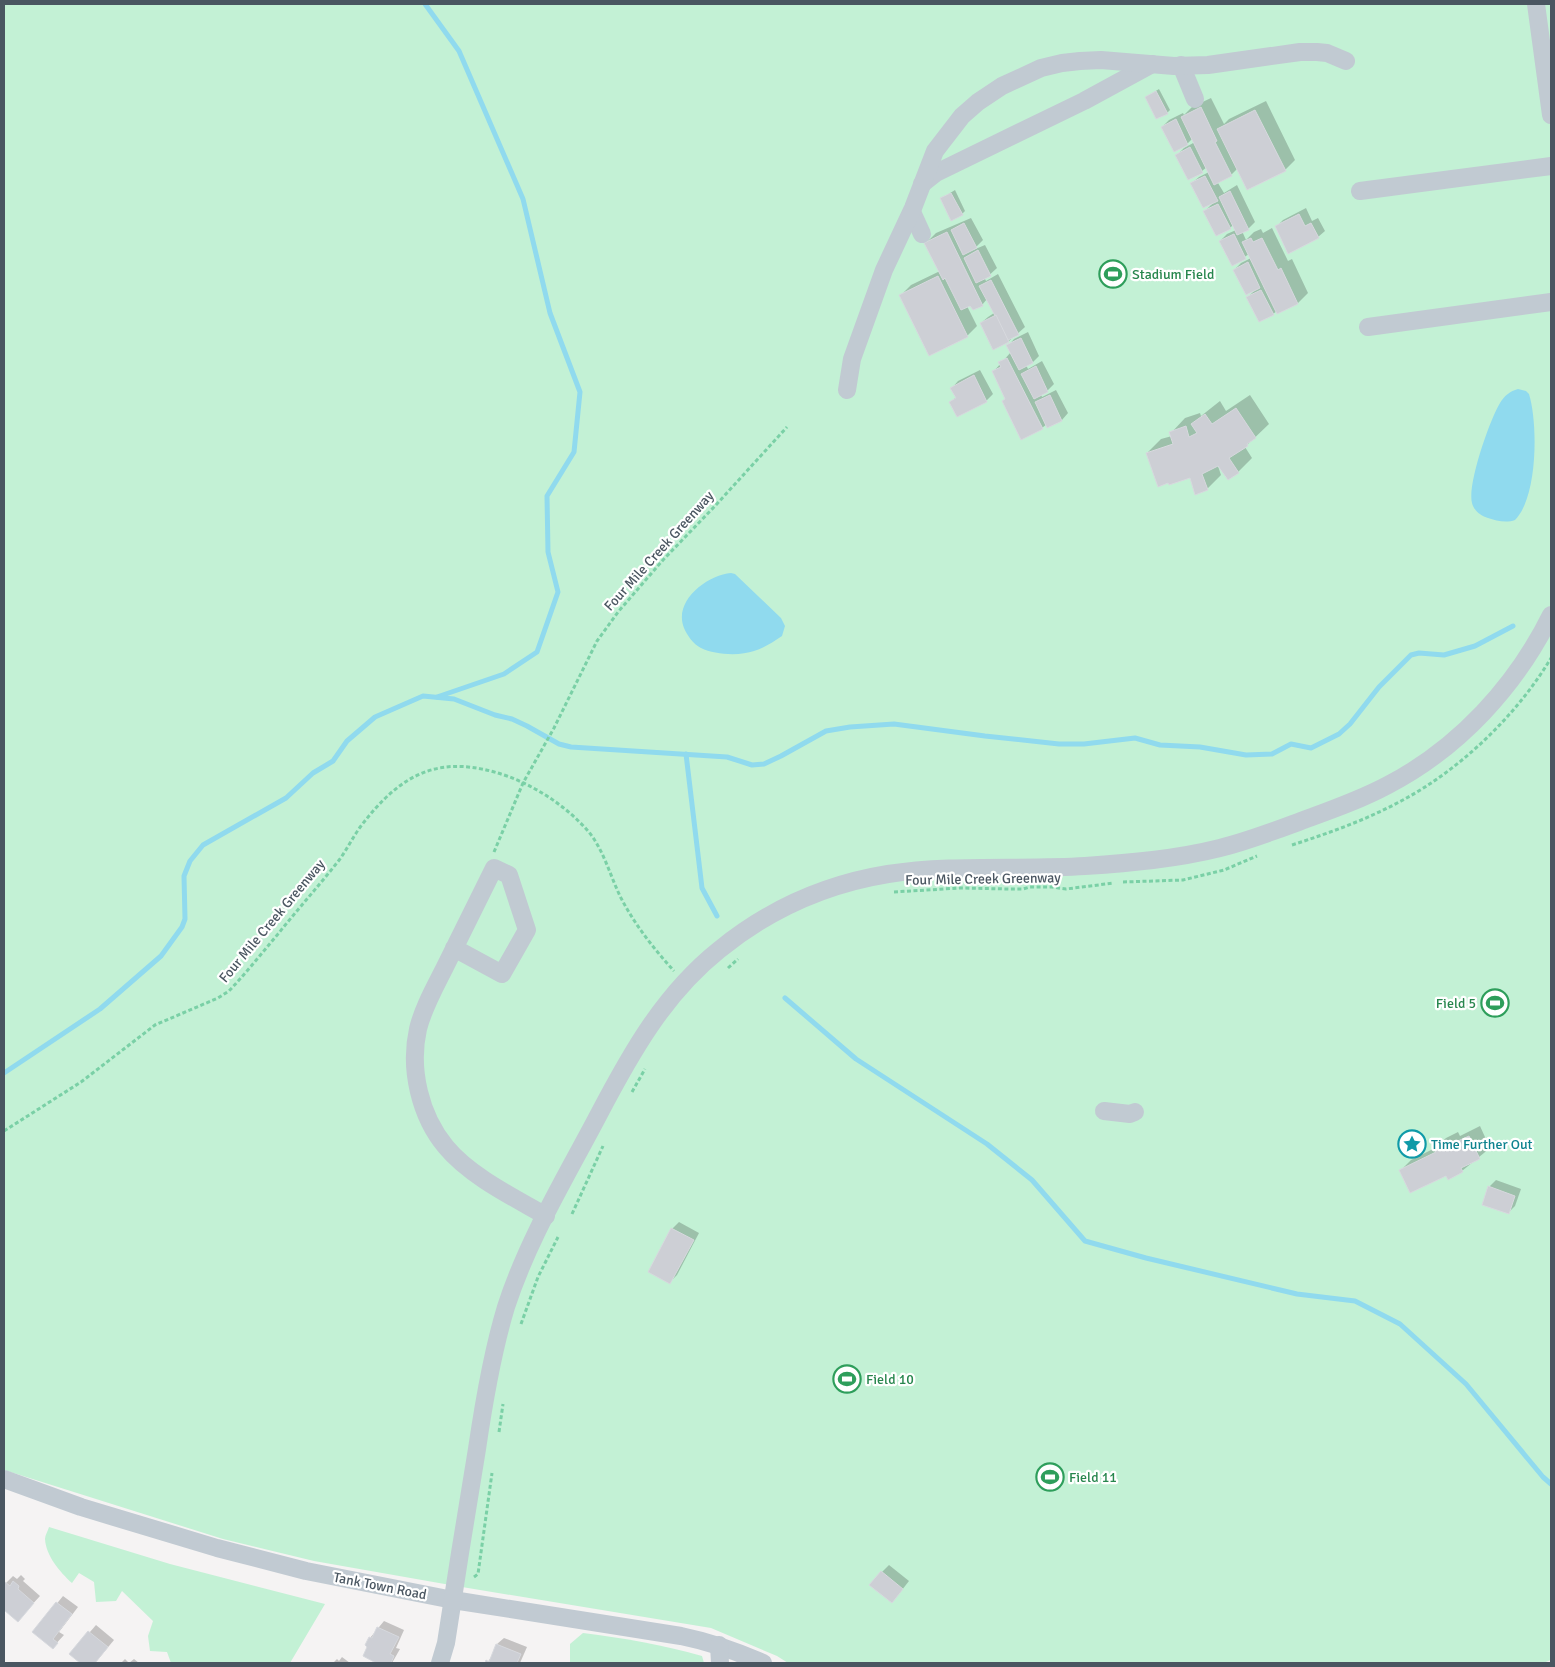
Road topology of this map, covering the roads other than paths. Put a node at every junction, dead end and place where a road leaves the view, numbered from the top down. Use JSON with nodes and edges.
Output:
{"nodes":[{"id":1,"x":1536,"y":4,"type":"edge"},
{"id":2,"x":1346,"y":60,"type":"dead end"},
{"id":3,"x":1152,"y":64,"type":"junction"},
{"id":4,"x":1181,"y":65,"type":"junction"},
{"id":5,"x":1195,"y":99,"type":"dead end"},
{"id":6,"x":1551,"y":115,"type":"edge"},
{"id":7,"x":1551,"y":166,"type":"edge"},
{"id":8,"x":922,"y":184,"type":"junction"},
{"id":9,"x":1360,"y":191,"type":"dead end"},
{"id":10,"x":912,"y":212,"type":"junction"},
{"id":11,"x":922,"y":234,"type":"dead end"},
{"id":12,"x":1551,"y":302,"type":"edge"},
{"id":13,"x":1368,"y":327,"type":"dead end"},
{"id":14,"x":847,"y":390,"type":"dead end"},
{"id":15,"x":1551,"y":615,"type":"edge"},
{"id":16,"x":454,"y":948,"type":"junction"},
{"id":17,"x":1104,"y":1111,"type":"dead end"},
{"id":18,"x":1135,"y":1112,"type":"dead end"},
{"id":19,"x":546,"y":1216,"type":"junction"},
{"id":20,"x":4,"y":1479,"type":"edge"},
{"id":21,"x":453,"y":1600,"type":"junction"},
{"id":22,"x":719,"y":1645,"type":"junction"},
{"id":23,"x":440,"y":1663,"type":"edge"},
{"id":24,"x":720,"y":1663,"type":"edge"},
{"id":25,"x":763,"y":1663,"type":"edge"}],
"edges":[{"from":1,"to":6,"type":"street"},
{"from":2,"to":4,"type":"street"},
{"from":3,"to":4,"type":"street"},
{"from":3,"to":8,"type":"street"},
{"from":3,"to":8,"type":"street"},
{"from":4,"to":5,"type":"street"},
{"from":7,"to":9,"type":"street"},
{"from":8,"to":10,"type":"street"},
{"from":10,"to":11,"type":"street"},
{"from":10,"to":14,"type":"street"},
{"from":12,"to":13,"type":"street"},
{"from":15,"to":19,"type":"street"},
{"from":16,"to":16,"type":"street"},
{"from":16,"to":19,"type":"street"},
{"from":17,"to":18,"type":"street"},
{"from":19,"to":21,"type":"street"},
{"from":20,"to":21,"type":"street","name":"Tank Town Road"},
{"from":21,"to":22,"type":"street","name":"Tank Town Road"},
{"from":21,"to":23,"type":"street"},
{"from":22,"to":24,"type":"street"},
{"from":22,"to":25,"type":"street","name":"Tank Town Road"}]}
